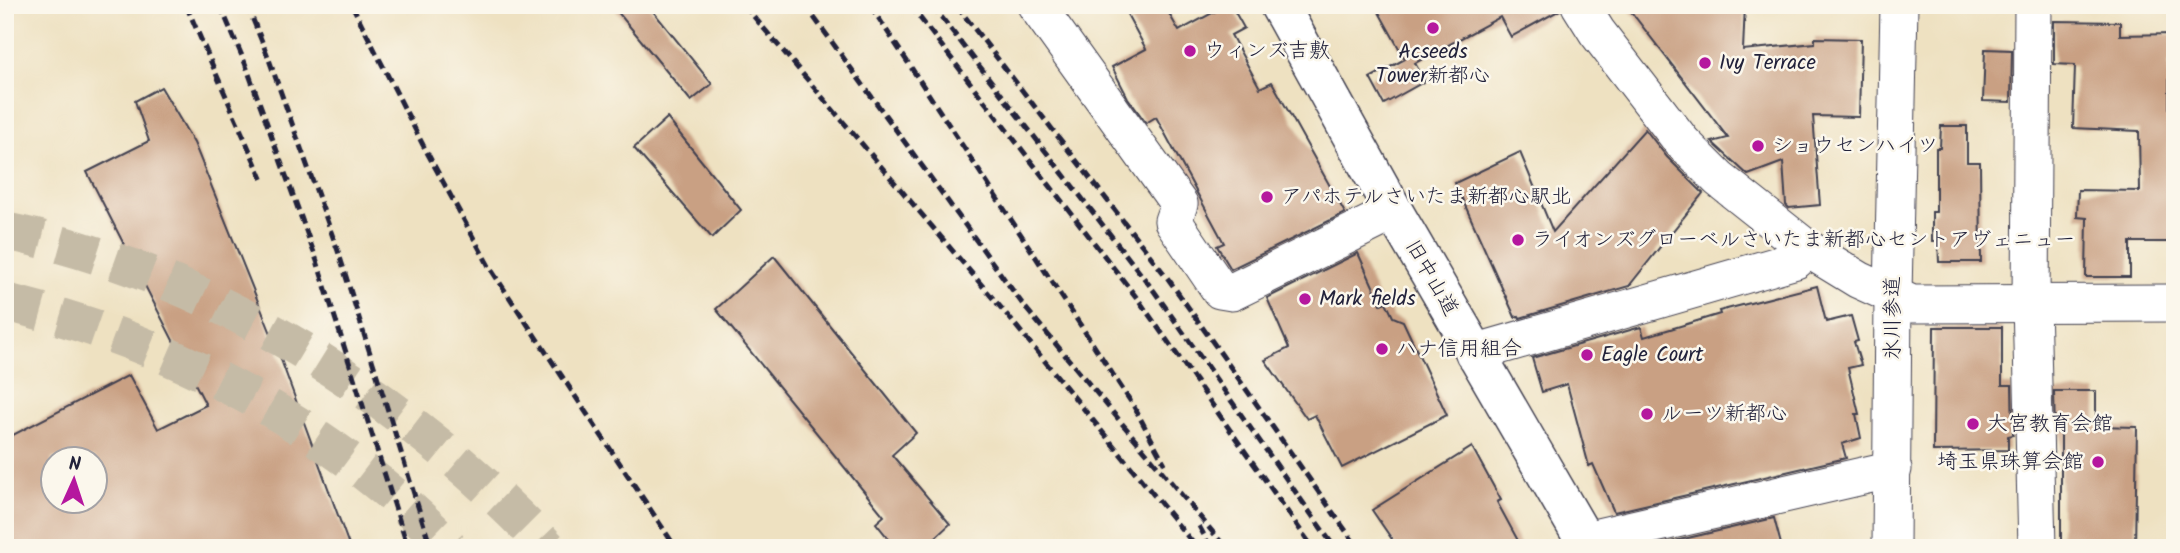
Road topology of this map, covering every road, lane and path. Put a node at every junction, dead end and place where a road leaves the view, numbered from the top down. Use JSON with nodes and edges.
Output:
{"nodes":[{"id":1,"x":1036,"y":5,"type":"edge"},
{"id":2,"x":1279,"y":5,"type":"edge"},
{"id":3,"x":1580,"y":5,"type":"edge"},
{"id":4,"x":1899,"y":5,"type":"edge"},
{"id":5,"x":2033,"y":5,"type":"edge"},
{"id":6,"x":1394,"y":212,"type":"junction"},
{"id":7,"x":1805,"y":247,"type":"junction"},
{"id":8,"x":1893,"y":296,"type":"junction"},
{"id":9,"x":2031,"y":302,"type":"junction"},
{"id":10,"x":2175,"y":303,"type":"edge"},
{"id":11,"x":1474,"y":353,"type":"junction"},
{"id":12,"x":1893,"y":469,"type":"junction"},
{"id":13,"x":1587,"y":544,"type":"edge"},
{"id":14,"x":1891,"y":548,"type":"edge"},
{"id":15,"x":2037,"y":548,"type":"edge"}],
"edges":[{"from":1,"to":6,"type":"street"},
{"from":2,"to":6,"type":"main road","name":"旧中山道"},
{"from":3,"to":7,"type":"street"},
{"from":4,"to":8,"type":"street","name":"氷川参道"},
{"from":5,"to":9,"type":"street"},
{"from":6,"to":11,"type":"main road","name":"旧中山道"},
{"from":7,"to":8,"type":"street"},
{"from":7,"to":11,"type":"street"},
{"from":8,"to":9,"type":"street"},
{"from":8,"to":12,"type":"street","name":"氷川参道"},
{"from":9,"to":10,"type":"street"},
{"from":9,"to":15,"type":"street"},
{"from":11,"to":13,"type":"main road","name":"旧中山道"},
{"from":12,"to":13,"type":"street"},
{"from":12,"to":14,"type":"street","name":"氷川参道"}]}
